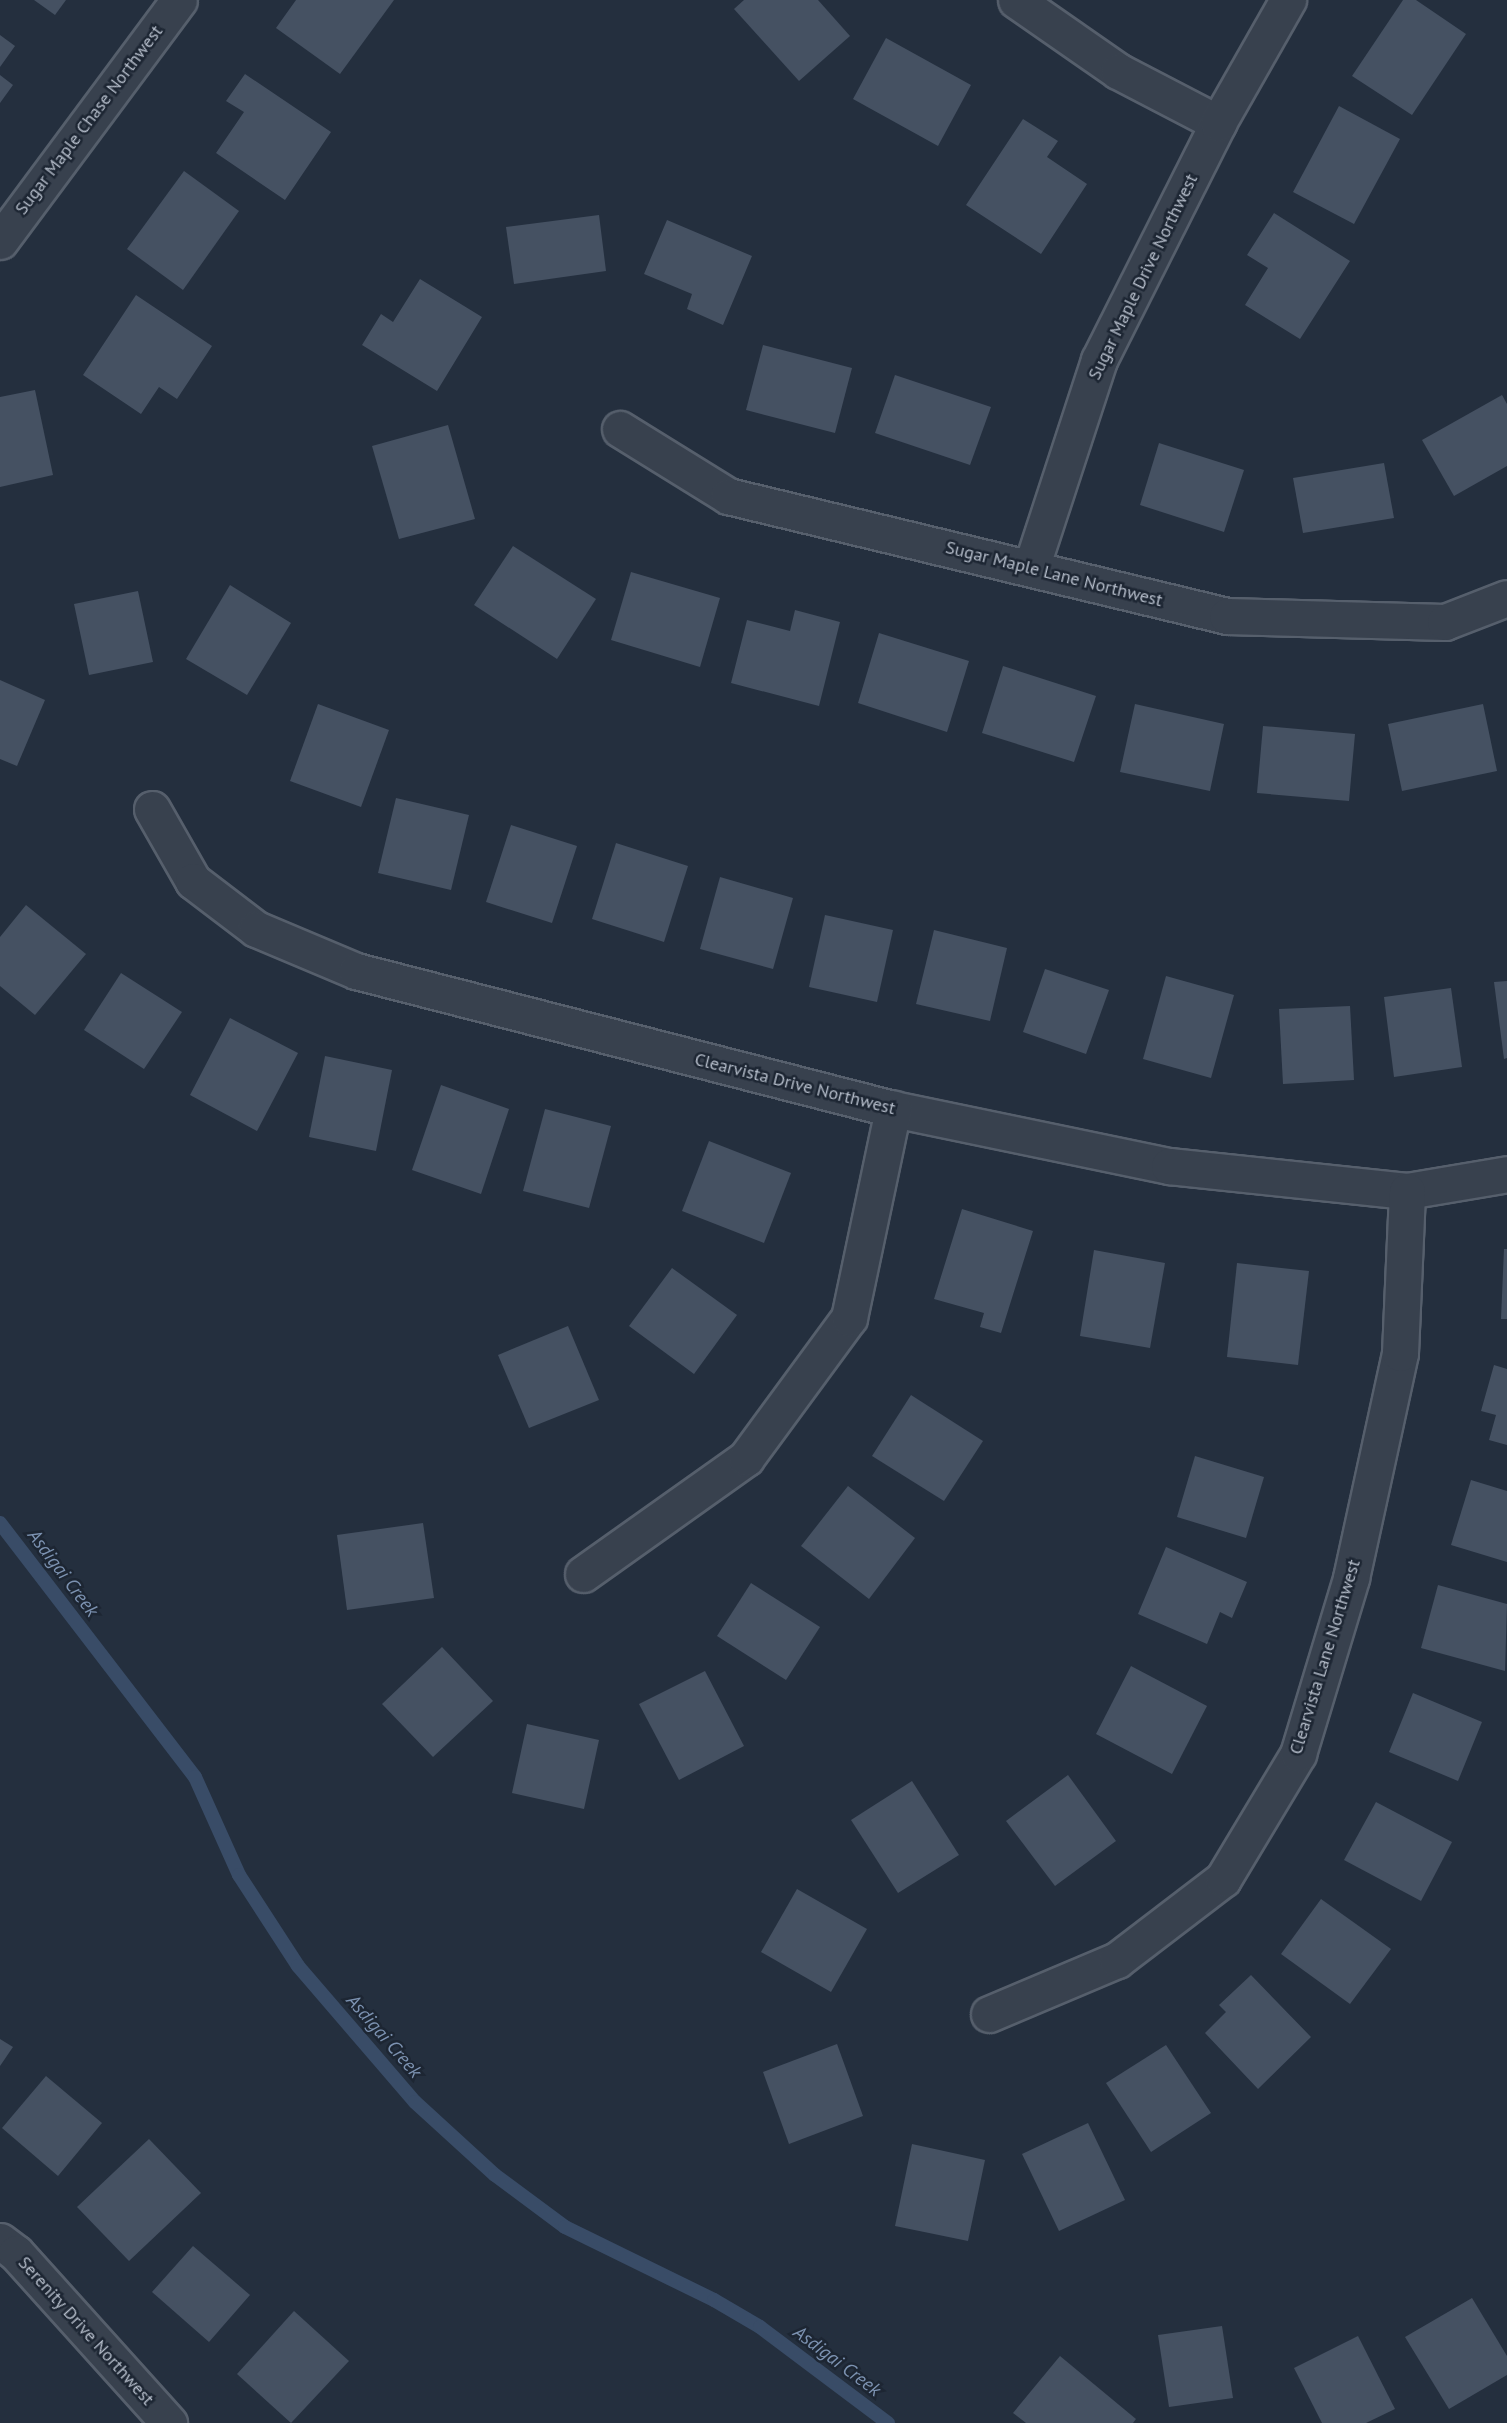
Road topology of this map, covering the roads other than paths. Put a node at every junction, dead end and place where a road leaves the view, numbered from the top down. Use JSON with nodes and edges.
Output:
{"nodes":[{"id":1,"x":179,"y":0,"type":"edge"},
{"id":2,"x":1016,"y":0,"type":"edge"},
{"id":3,"x":1288,"y":0,"type":"edge"},
{"id":4,"x":1217,"y":123,"type":"junction"},
{"id":5,"x":0,"y":241,"type":"edge"},
{"id":6,"x":620,"y":429,"type":"dead end"},
{"id":7,"x":1031,"y":568,"type":"junction"},
{"id":8,"x":1507,"y":598,"type":"edge"},
{"id":9,"x":152,"y":808,"type":"dead end"},
{"id":10,"x":893,"y":1109,"type":"junction"},
{"id":11,"x":1507,"y":1174,"type":"edge"},
{"id":12,"x":1406,"y":1191,"type":"junction"},
{"id":13,"x":583,"y":1574,"type":"dead end"},
{"id":14,"x":989,"y":2014,"type":"dead end"},
{"id":15,"x":0,"y":2241,"type":"edge"},
{"id":16,"x":169,"y":2423,"type":"edge"}],
"edges":[{"from":1,"to":5,"type":"street","name":"Sugar Maple Chase Northwest"},
{"from":2,"to":4,"type":"street"},
{"from":3,"to":4,"type":"street","name":"Sugar Maple Drive Northwest"},
{"from":4,"to":7,"type":"street","name":"Sugar Maple Drive Northwest"},
{"from":6,"to":7,"type":"street","name":"Sugar Maple Lane Northwest"},
{"from":7,"to":8,"type":"street","name":"Sugar Maple Lane Northwest"},
{"from":9,"to":10,"type":"street","name":"Clearvista Drive Northwest"},
{"from":10,"to":12,"type":"street","name":"Clearvista Drive Northwest"},
{"from":10,"to":13,"type":"street"},
{"from":11,"to":12,"type":"street","name":"Clearvista Drive Northwest"},
{"from":12,"to":14,"type":"street","name":"Clearvista Lane Northwest"},
{"from":15,"to":16,"type":"street","name":"Serenity Drive Northwest"}]}
